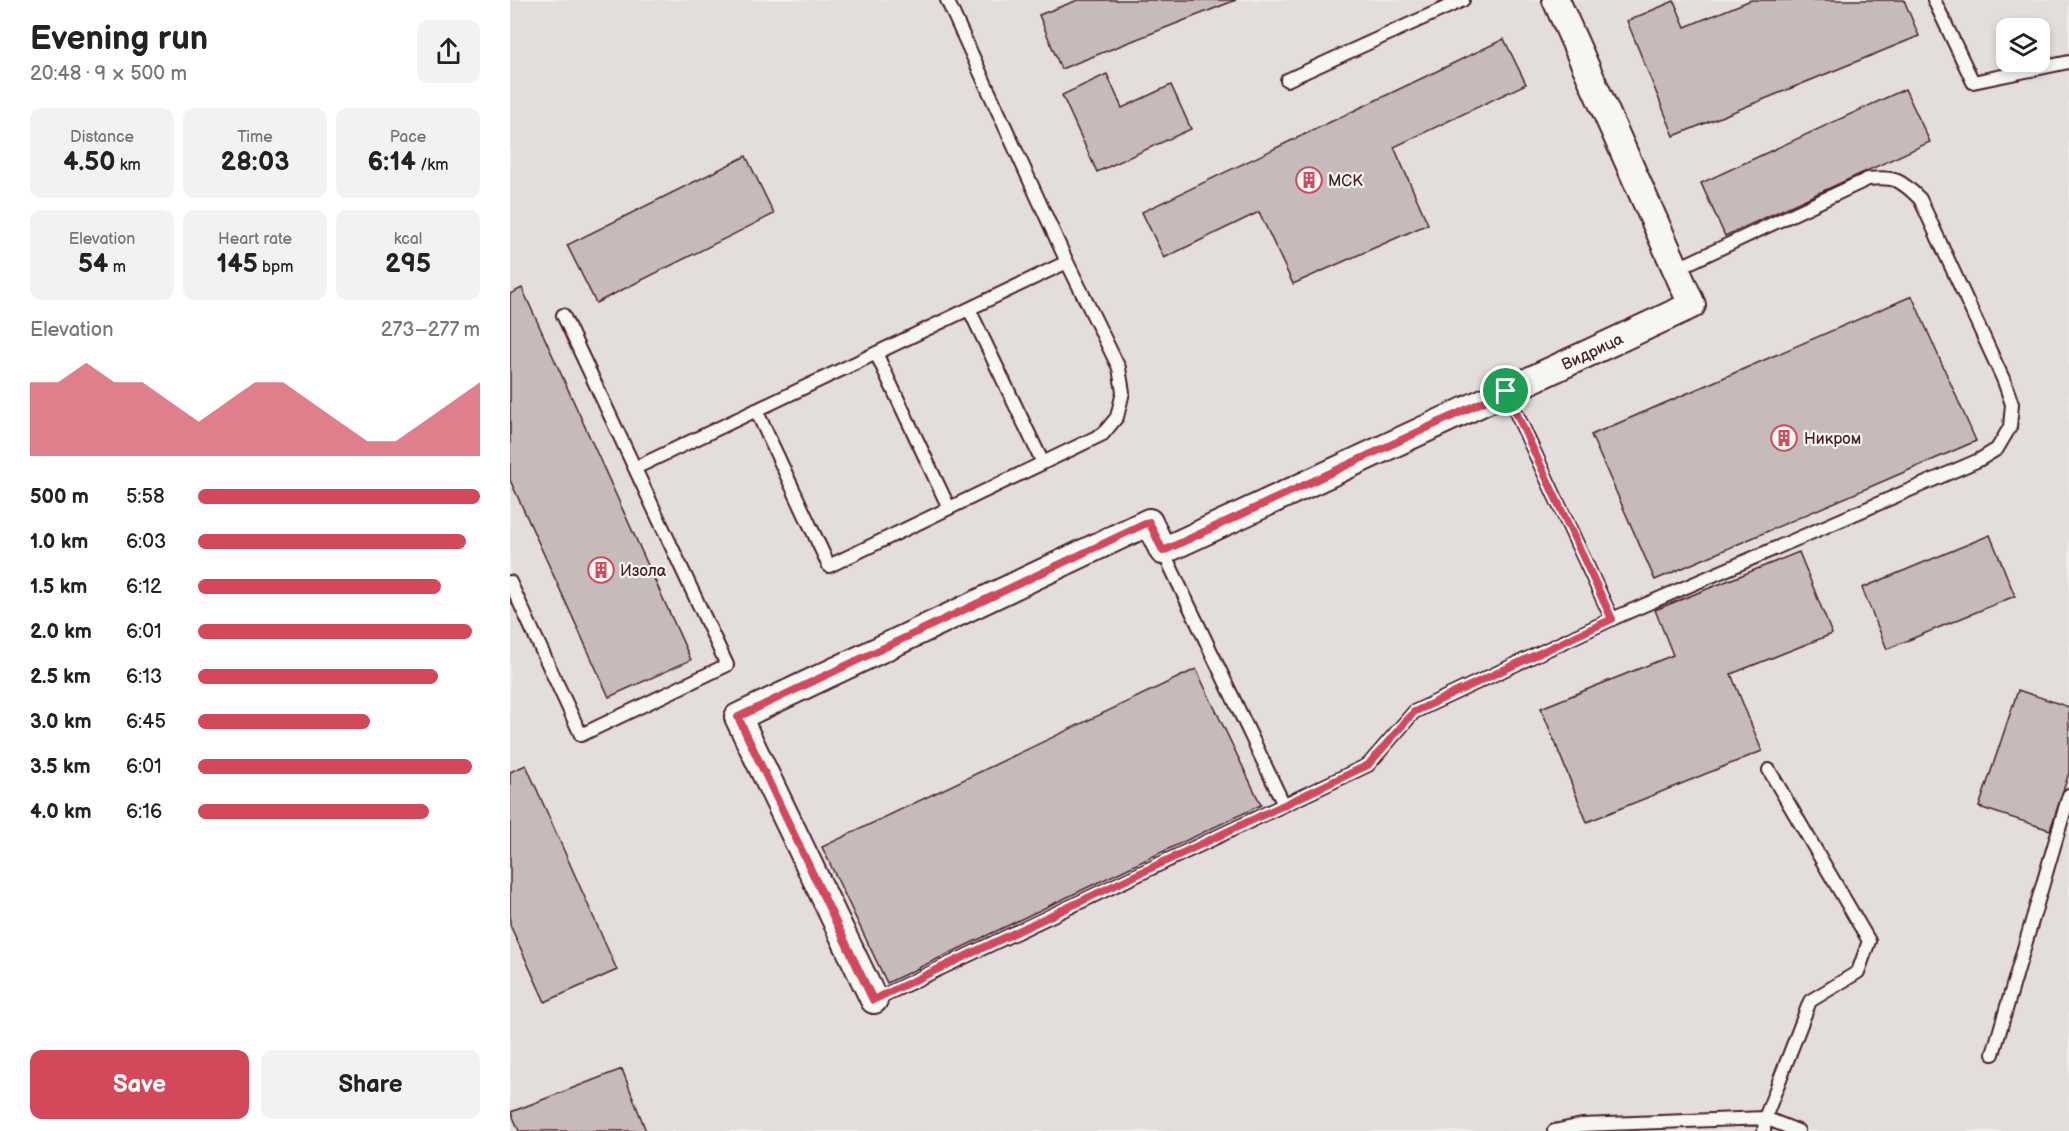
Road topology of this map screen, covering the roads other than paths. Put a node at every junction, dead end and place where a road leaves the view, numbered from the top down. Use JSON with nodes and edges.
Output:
{"nodes":[{"id":1,"x":947,"y":0,"type":"edge"},
{"id":2,"x":1463,"y":0,"type":"edge"},
{"id":3,"x":1556,"y":0,"type":"edge"},
{"id":4,"x":1934,"y":0,"type":"edge"},
{"id":5,"x":2069,"y":63,"type":"edge"},
{"id":6,"x":1287,"y":80,"type":"dead end"},
{"id":7,"x":1067,"y":262,"type":"junction"},
{"id":8,"x":1676,"y":268,"type":"junction"},
{"id":9,"x":969,"y":309,"type":"junction"},
{"id":10,"x":563,"y":315,"type":"dead end"},
{"id":11,"x":876,"y":353,"type":"junction"},
{"id":12,"x":1506,"y":391,"type":"junction"},
{"id":13,"x":756,"y":410,"type":"junction"},
{"id":14,"x":1043,"y":463,"type":"junction"},
{"id":15,"x":635,"y":468,"type":"junction"},
{"id":16,"x":950,"y":508,"type":"junction"},
{"id":17,"x":1163,"y":551,"type":"junction"},
{"id":18,"x":510,"y":582,"type":"edge"},
{"id":19,"x":1612,"y":619,"type":"junction"},
{"id":20,"x":1769,"y":770,"type":"dead end"},
{"id":21,"x":2069,"y":795,"type":"edge"},
{"id":22,"x":1284,"y":805,"type":"junction"},
{"id":23,"x":873,"y":1000,"type":"joint"},
{"id":24,"x":1993,"y":1054,"type":"dead end"},
{"id":25,"x":1765,"y":1125,"type":"edge"},
{"id":26,"x":1554,"y":1131,"type":"edge"},
{"id":27,"x":1798,"y":1131,"type":"edge"}],
"edges":[{"from":1,"to":7,"type":"lane"},
{"from":2,"to":6,"type":"lane"},
{"from":3,"to":8,"type":"street","name":"Видрица"},
{"from":4,"to":5,"type":"lane"},
{"from":7,"to":9,"type":"lane"},
{"from":7,"to":14,"type":"lane"},
{"from":8,"to":12,"type":"street","name":"Видрица"},
{"from":8,"to":19,"type":"lane"},
{"from":9,"to":11,"type":"lane"},
{"from":9,"to":14,"type":"lane"},
{"from":10,"to":15,"type":"lane"},
{"from":11,"to":13,"type":"lane"},
{"from":11,"to":16,"type":"lane"},
{"from":12,"to":17,"type":"street","name":"Видрица"},
{"from":12,"to":19,"type":"lane"},
{"from":13,"to":15,"type":"lane"},
{"from":13,"to":16,"type":"lane"},
{"from":14,"to":16,"type":"lane"},
{"from":15,"to":18,"type":"lane"},
{"from":17,"to":22,"type":"lane"},
{"from":17,"to":23,"type":"street"},
{"from":19,"to":22,"type":"lane"},
{"from":20,"to":25,"type":"lane"},
{"from":21,"to":24,"type":"lane"},
{"from":22,"to":23,"type":"lane"},
{"from":25,"to":26,"type":"lane"},
{"from":25,"to":27,"type":"lane"}]}
